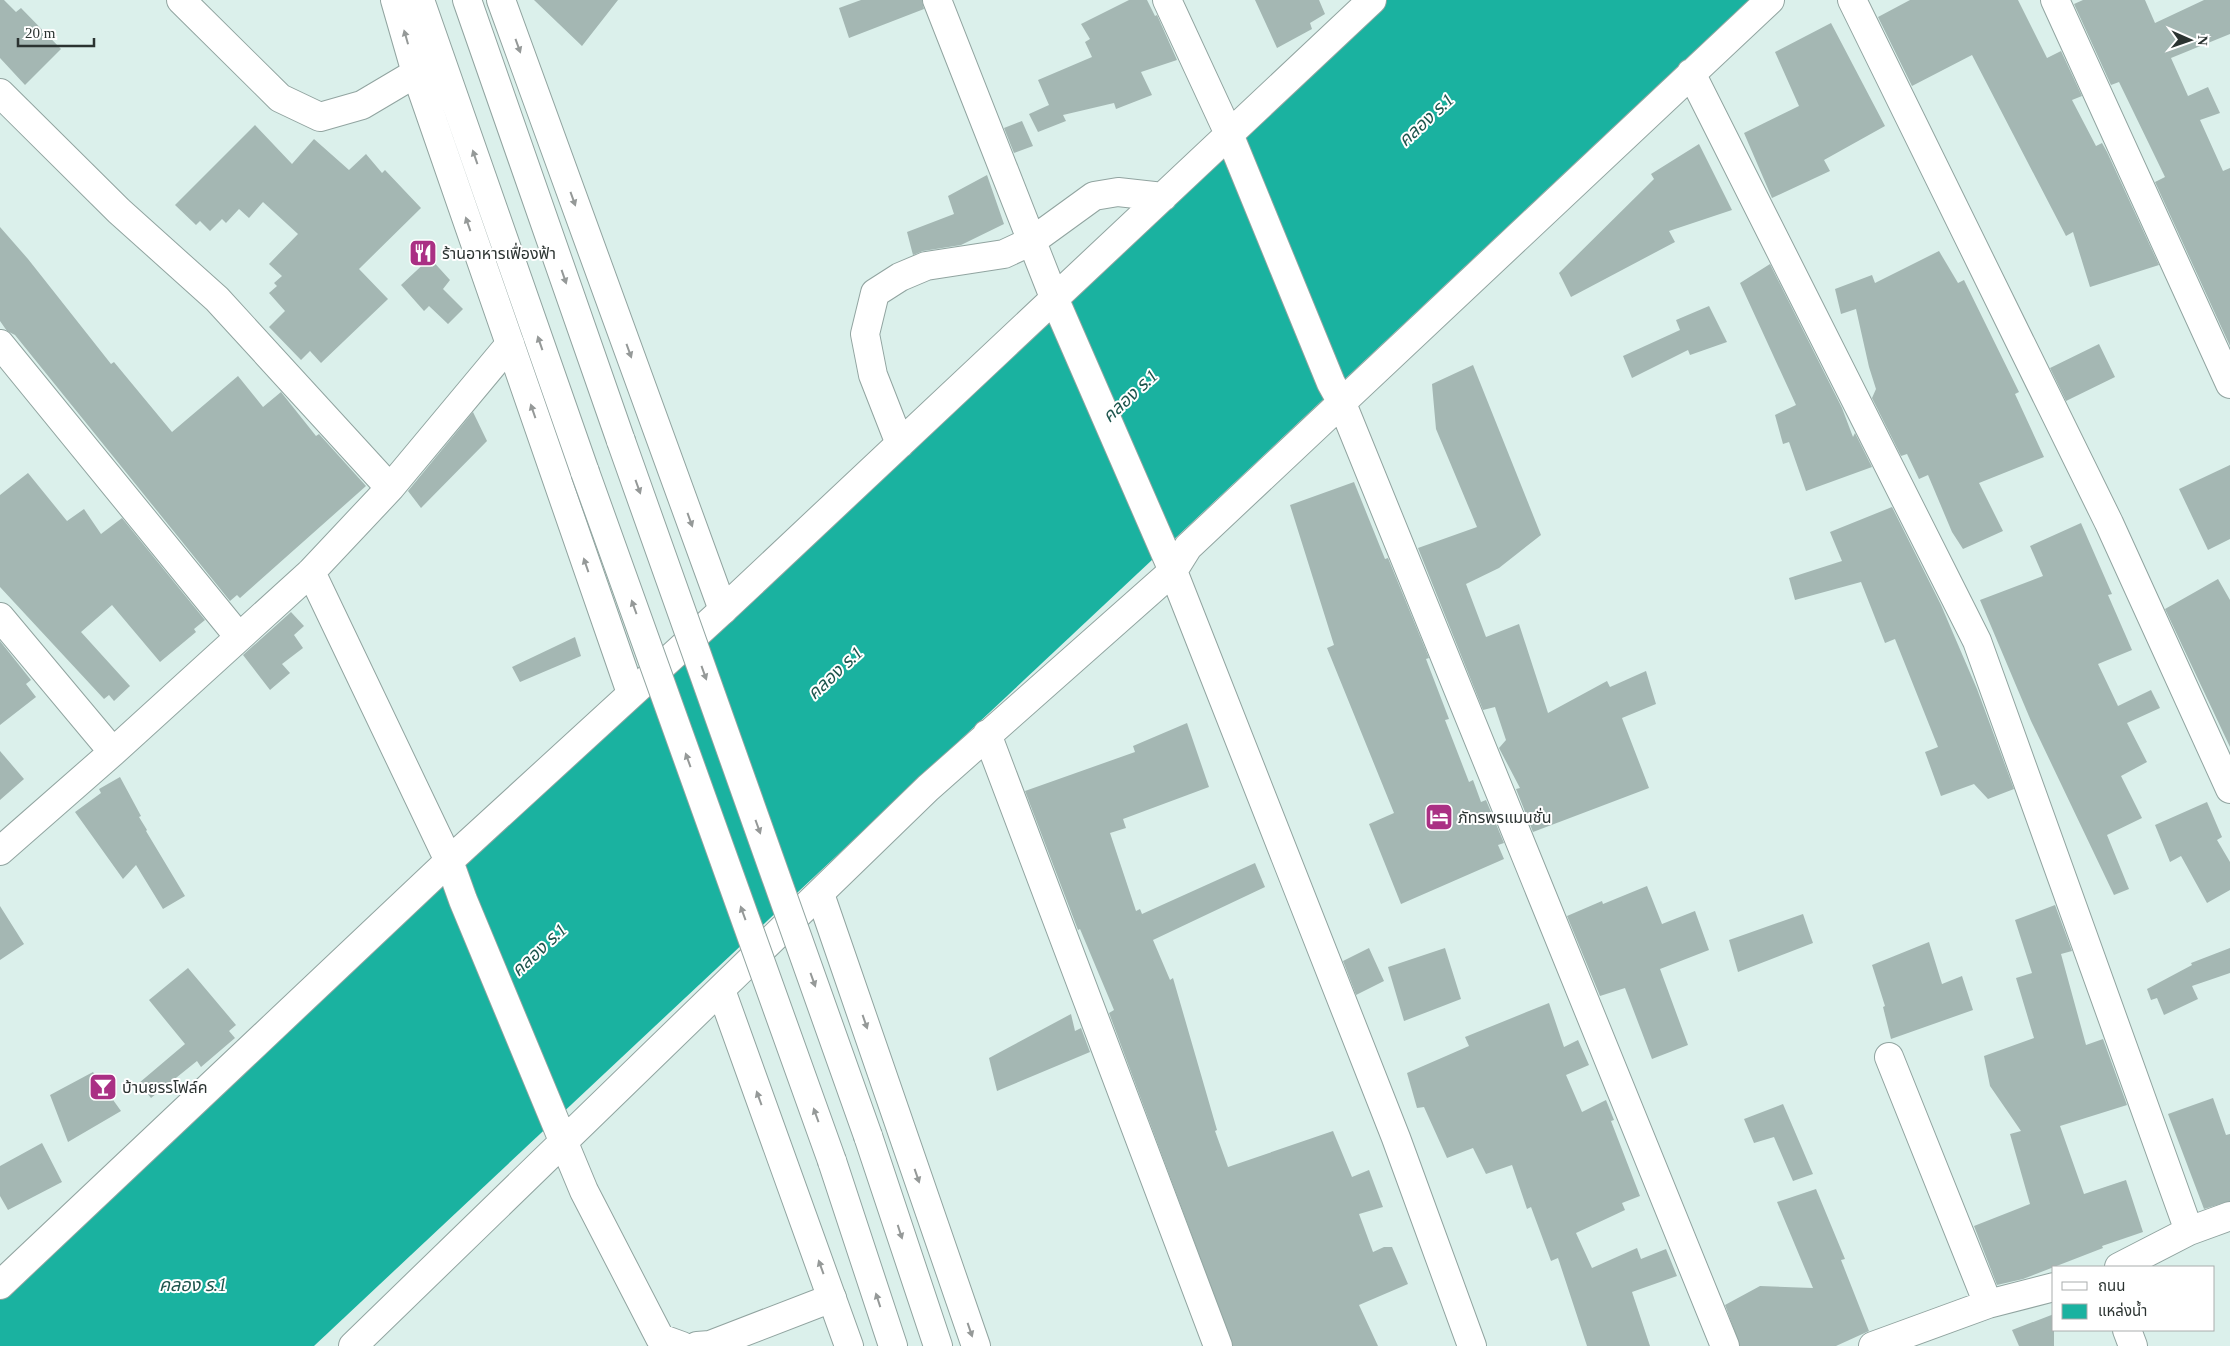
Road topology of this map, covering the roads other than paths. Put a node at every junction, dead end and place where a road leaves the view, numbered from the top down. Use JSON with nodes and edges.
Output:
{"nodes":[{"id":1,"x":181,"y":0,"type":"edge"},
{"id":2,"x":395,"y":0,"type":"edge"},
{"id":3,"x":420,"y":0,"type":"edge"},
{"id":4,"x":467,"y":0,"type":"edge"},
{"id":5,"x":501,"y":0,"type":"edge"},
{"id":6,"x":936,"y":0,"type":"edge"},
{"id":7,"x":1167,"y":0,"type":"edge"},
{"id":8,"x":1372,"y":0,"type":"edge"},
{"id":9,"x":1770,"y":0,"type":"edge"},
{"id":10,"x":1852,"y":0,"type":"edge"},
{"id":11,"x":2055,"y":0,"type":"edge"},
{"id":12,"x":416,"y":73,"type":"junction"},
{"id":13,"x":1691,"y":73,"type":"junction"},
{"id":14,"x":0,"y":93,"type":"edge"},
{"id":15,"x":1229,"y":134,"type":"junction"},
{"id":16,"x":1163,"y":197,"type":"junction"},
{"id":17,"x":1032,"y":241,"type":"junction"},
{"id":18,"x":1055,"y":300,"type":"junction"},
{"id":19,"x":0,"y":344,"type":"edge"},
{"id":20,"x":510,"y":344,"type":"junction"},
{"id":21,"x":2230,"y":384,"type":"edge"},
{"id":22,"x":1336,"y":392,"type":"junction"},
{"id":23,"x":900,"y":444,"type":"junction"},
{"id":24,"x":390,"y":488,"type":"junction"},
{"id":25,"x":1173,"y":570,"type":"junction"},
{"id":26,"x":311,"y":572,"type":"junction"},
{"id":27,"x":723,"y":610,"type":"junction"},
{"id":28,"x":0,"y":617,"type":"edge"},
{"id":29,"x":239,"y":637,"type":"junction"},
{"id":30,"x":631,"y":694,"type":"junction"},
{"id":31,"x":987,"y":734,"type":"junction"},
{"id":32,"x":113,"y":752,"type":"junction"},
{"id":33,"x":2230,"y":789,"type":"edge"},
{"id":34,"x":0,"y":851,"type":"edge"},
{"id":35,"x":449,"y":861,"type":"junction"},
{"id":36,"x":820,"y":894,"type":"junction"},
{"id":37,"x":720,"y":990,"type":"junction"},
{"id":38,"x":1889,"y":1057,"type":"dead end"},
{"id":39,"x":564,"y":1143,"type":"junction"},
{"id":40,"x":2230,"y":1216,"type":"edge"},
{"id":41,"x":2189,"y":1231,"type":"junction"},
{"id":42,"x":2121,"y":1266,"type":"edge"},
{"id":43,"x":0,"y":1286,"type":"edge"},
{"id":44,"x":2052,"y":1288,"type":"edge"},
{"id":45,"x":832,"y":1298,"type":"junction"},
{"id":46,"x":1988,"y":1304,"type":"junction"},
{"id":47,"x":2127,"y":1331,"type":"edge"},
{"id":48,"x":1923,"y":1337,"type":"edge"},
{"id":49,"x":353,"y":1346,"type":"edge"},
{"id":50,"x":682,"y":1346,"type":"edge"},
{"id":51,"x":706,"y":1346,"type":"edge"},
{"id":52,"x":849,"y":1346,"type":"edge"},
{"id":53,"x":893,"y":1346,"type":"edge"},
{"id":54,"x":938,"y":1346,"type":"edge"},
{"id":55,"x":976,"y":1346,"type":"edge"},
{"id":56,"x":1218,"y":1346,"type":"edge"},
{"id":57,"x":1472,"y":1346,"type":"edge"},
{"id":58,"x":1725,"y":1346,"type":"edge"},
{"id":59,"x":1873,"y":1346,"type":"edge"},
{"id":60,"x":2133,"y":1346,"type":"edge"}],
"edges":[{"from":1,"to":12,"type":"street"},
{"from":12,"to":2,"type":"street","one_way":true},
{"from":53,"to":3,"type":"street","one_way":true,"bridge":true},
{"from":4,"to":54,"type":"street","one_way":true,"bridge":true},
{"from":5,"to":27,"type":"street","one_way":true},
{"from":6,"to":17,"type":"street"},
{"from":7,"to":15,"type":"street"},
{"from":8,"to":15,"type":"street"},
{"from":9,"to":13,"type":"street"},
{"from":10,"to":33,"type":"street"},
{"from":11,"to":21,"type":"street"},
{"from":20,"to":12,"type":"street","one_way":true},
{"from":13,"to":22,"type":"street"},
{"from":13,"to":41,"type":"street"},
{"from":14,"to":24,"type":"street"},
{"from":15,"to":16,"type":"street"},
{"from":15,"to":22,"type":"street"},
{"from":16,"to":17,"type":"street"},
{"from":16,"to":18,"type":"street"},
{"from":17,"to":18,"type":"street"},
{"from":17,"to":23,"type":"street"},
{"from":18,"to":23,"type":"street"},
{"from":18,"to":25,"type":"street"},
{"from":19,"to":29,"type":"street"},
{"from":20,"to":24,"type":"street"},
{"from":30,"to":20,"type":"street","one_way":true},
{"from":22,"to":25,"type":"street"},
{"from":22,"to":58,"type":"street"},
{"from":23,"to":27,"type":"street"},
{"from":24,"to":26,"type":"street"},
{"from":25,"to":31,"type":"street"},
{"from":25,"to":57,"type":"street"},
{"from":26,"to":29,"type":"street"},
{"from":26,"to":35,"type":"street"},
{"from":27,"to":30,"type":"street"},
{"from":28,"to":32,"type":"street"},
{"from":29,"to":32,"type":"street"},
{"from":30,"to":35,"type":"street"},
{"from":31,"to":36,"type":"street"},
{"from":31,"to":56,"type":"street"},
{"from":32,"to":34,"type":"street"},
{"from":35,"to":39,"type":"street"},
{"from":35,"to":43,"type":"street"},
{"from":36,"to":37,"type":"street"},
{"from":36,"to":55,"type":"street","one_way":true},
{"from":37,"to":39,"type":"street"},
{"from":45,"to":37,"type":"street","one_way":true},
{"from":38,"to":46,"type":"street"},
{"from":39,"to":49,"type":"street"},
{"from":39,"to":50,"type":"street"},
{"from":40,"to":41,"type":"street"},
{"from":41,"to":42,"type":"street"},
{"from":44,"to":46,"type":"street"},
{"from":45,"to":51,"type":"street"},
{"from":45,"to":52,"type":"street"},
{"from":46,"to":48,"type":"street"},
{"from":47,"to":60,"type":"street"},
{"from":48,"to":59,"type":"street"}]}
